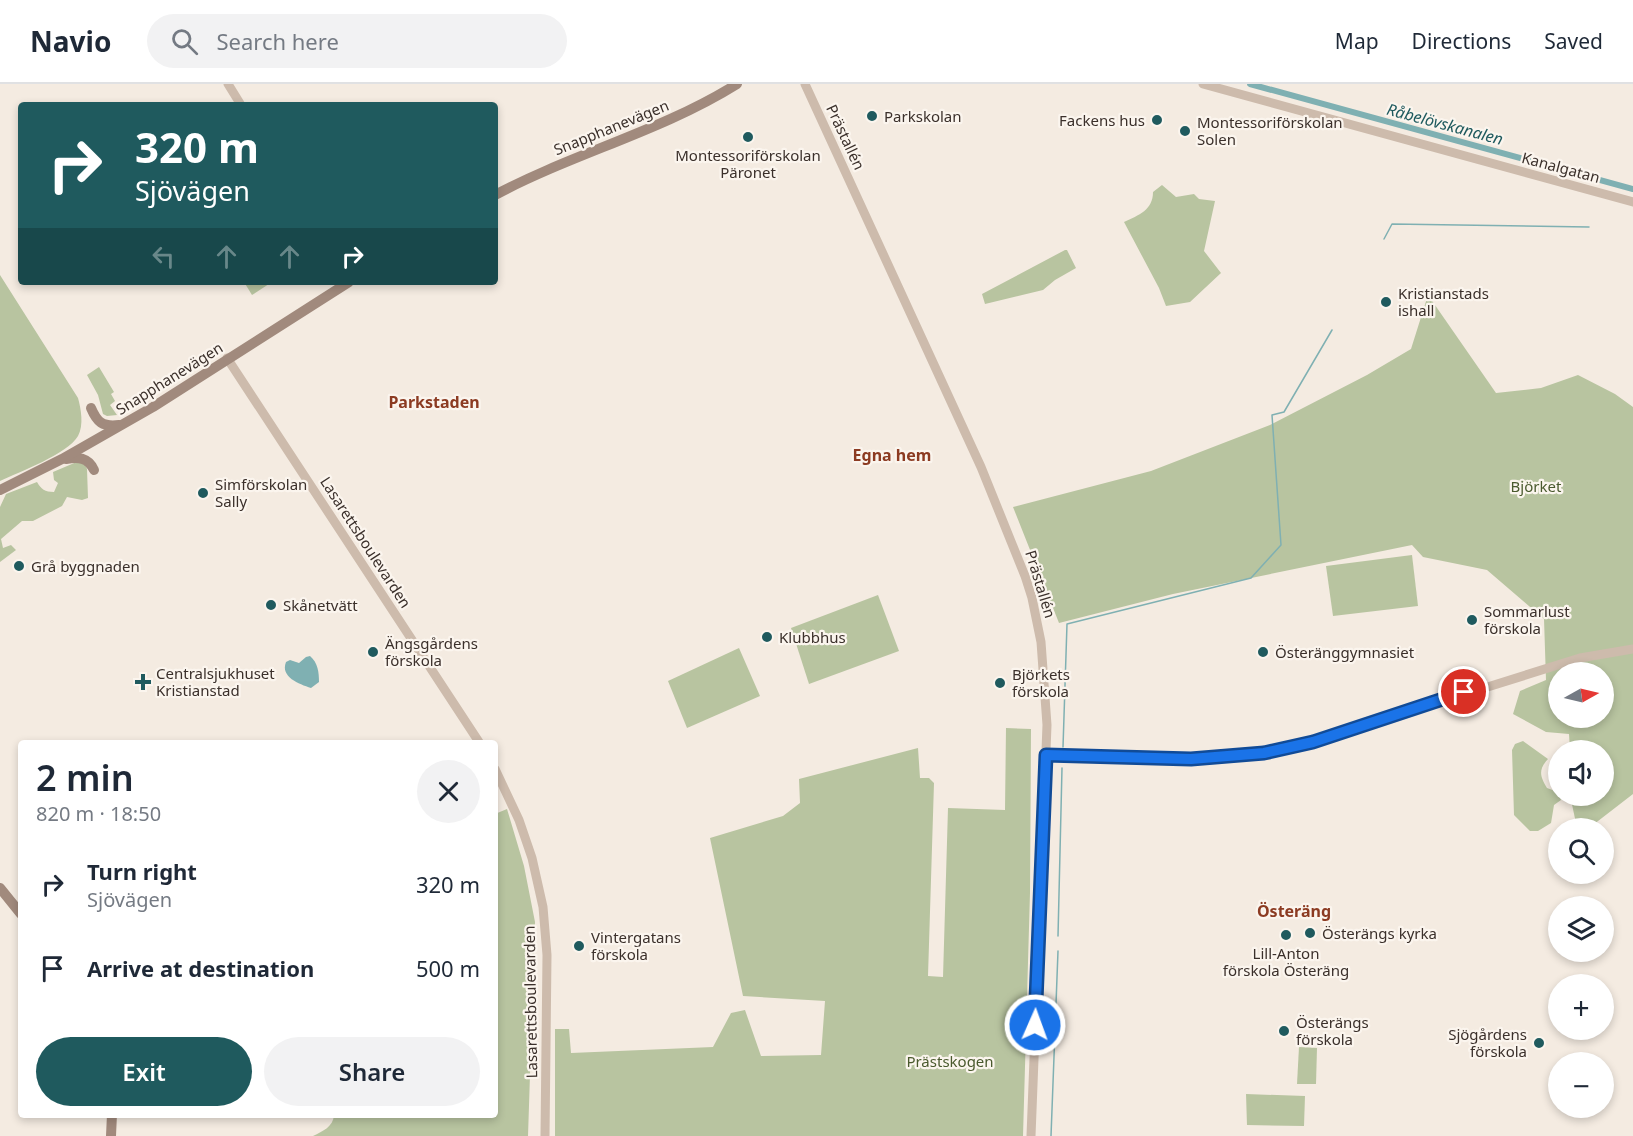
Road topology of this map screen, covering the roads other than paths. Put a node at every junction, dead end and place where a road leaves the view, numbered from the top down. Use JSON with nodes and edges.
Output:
{"nodes":[{"id":1,"x":228,"y":84,"type":"edge"},
{"id":2,"x":737,"y":84,"type":"edge"},
{"id":3,"x":805,"y":84,"type":"edge"},
{"id":4,"x":1203,"y":84,"type":"edge"},
{"id":5,"x":239,"y":102,"type":"edge"},
{"id":6,"x":498,"y":194,"type":"edge"},
{"id":7,"x":1633,"y":202,"type":"edge"},
{"id":8,"x":343,"y":285,"type":"edge"},
{"id":9,"x":227,"y":358,"type":"junction"},
{"id":10,"x":91,"y":408,"type":"dead end"},
{"id":11,"x":122,"y":425,"type":"junction"},
{"id":12,"x":62,"y":459,"type":"junction"},
{"id":13,"x":94,"y":470,"type":"dead end"},
{"id":14,"x":0,"y":490,"type":"edge"},
{"id":15,"x":1633,"y":649,"type":"edge"},
{"id":16,"x":478,"y":740,"type":"edge"},
{"id":17,"x":1046,"y":755,"type":"junction"},
{"id":18,"x":498,"y":775,"type":"edge"},
{"id":19,"x":0,"y":888,"type":"edge"},
{"id":20,"x":18,"y":910,"type":"edge"},
{"id":21,"x":112,"y":1118,"type":"edge"},
{"id":22,"x":111,"y":1136,"type":"edge"},
{"id":23,"x":545,"y":1136,"type":"edge"},
{"id":24,"x":1031,"y":1136,"type":"edge"}],
"edges":[{"from":1,"to":5,"type":"street"},
{"from":2,"to":6,"type":"main road","name":"Snapphanevägen"},
{"from":3,"to":17,"type":"street","name":"Prästallén"},
{"from":4,"to":7,"type":"street","name":"Kanalgatan"},
{"from":8,"to":9,"type":"main road","name":"Snapphanevägen"},
{"from":9,"to":11,"type":"main road","name":"Snapphanevägen"},
{"from":9,"to":16,"type":"street","name":"Lasarettsboulevarden"},
{"from":10,"to":11,"type":"main road"},
{"from":11,"to":12,"type":"main road","name":"Snapphanevägen"},
{"from":12,"to":13,"type":"main road"},
{"from":12,"to":14,"type":"main road","name":"Snapphanevägen"},
{"from":15,"to":17,"type":"street"},
{"from":17,"to":24,"type":"street","name":"Prästallén"},
{"from":18,"to":23,"type":"street","name":"Lasarettsboulevarden"},
{"from":19,"to":20,"type":"main road"},
{"from":21,"to":22,"type":"main road"}]}
